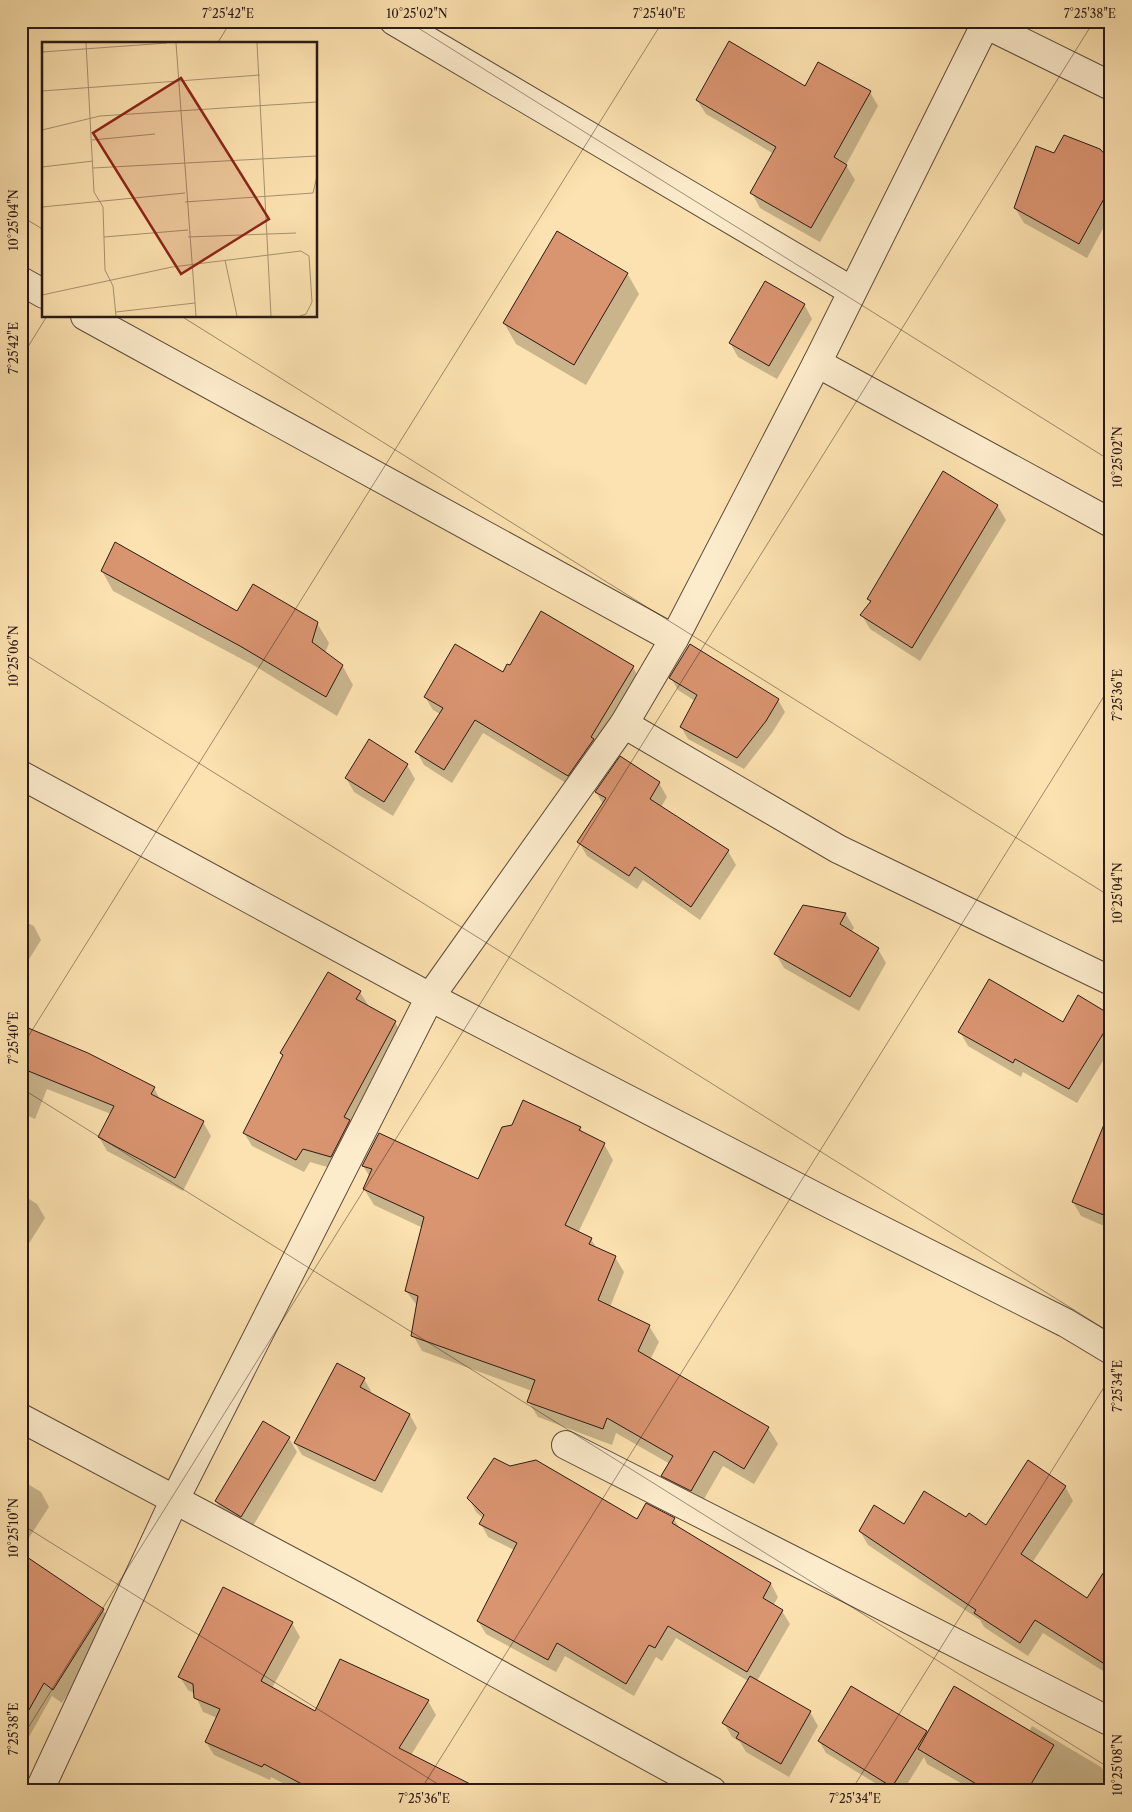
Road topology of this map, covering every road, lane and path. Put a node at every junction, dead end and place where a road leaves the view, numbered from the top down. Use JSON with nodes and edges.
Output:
{"nodes":[{"id":1,"x":394,"y":21,"type":"edge"},
{"id":2,"x":984,"y":22,"type":"edge"},
{"id":3,"x":1111,"y":86,"type":"edge"},
{"id":4,"x":21,"y":281,"type":"edge"},
{"id":5,"x":852,"y":291,"type":"junction"},
{"id":6,"x":42,"y":293,"type":"edge"},
{"id":7,"x":89,"y":318,"type":"edge"},
{"id":8,"x":817,"y":363,"type":"junction"},
{"id":9,"x":1111,"y":522,"type":"edge"},
{"id":10,"x":674,"y":639,"type":"junction"},
{"id":11,"x":624,"y":724,"type":"junction"},
{"id":12,"x":21,"y":775,"type":"edge"},
{"id":13,"x":1111,"y":982,"type":"edge"},
{"id":14,"x":430,"y":997,"type":"junction"},
{"id":15,"x":1111,"y":1350,"type":"edge"},
{"id":16,"x":21,"y":1418,"type":"edge"},
{"id":17,"x":566,"y":1445,"type":"dead end"},
{"id":18,"x":175,"y":1499,"type":"junction"},
{"id":19,"x":1111,"y":1722,"type":"edge"},
{"id":20,"x":39,"y":1791,"type":"edge"},
{"id":21,"x":712,"y":1791,"type":"edge"}],
"edges":[{"from":1,"to":5,"type":"street"},
{"from":2,"to":3,"type":"street"},
{"from":2,"to":5,"type":"street"},
{"from":4,"to":6,"type":"street"},
{"from":5,"to":8,"type":"street"},
{"from":7,"to":10,"type":"street"},
{"from":8,"to":9,"type":"street"},
{"from":8,"to":10,"type":"street"},
{"from":10,"to":11,"type":"street"},
{"from":11,"to":13,"type":"street"},
{"from":11,"to":14,"type":"street"},
{"from":12,"to":14,"type":"street"},
{"from":14,"to":15,"type":"street"},
{"from":14,"to":18,"type":"street"},
{"from":16,"to":18,"type":"street"},
{"from":17,"to":19,"type":"street"},
{"from":18,"to":20,"type":"street"},
{"from":18,"to":21,"type":"street"}]}
